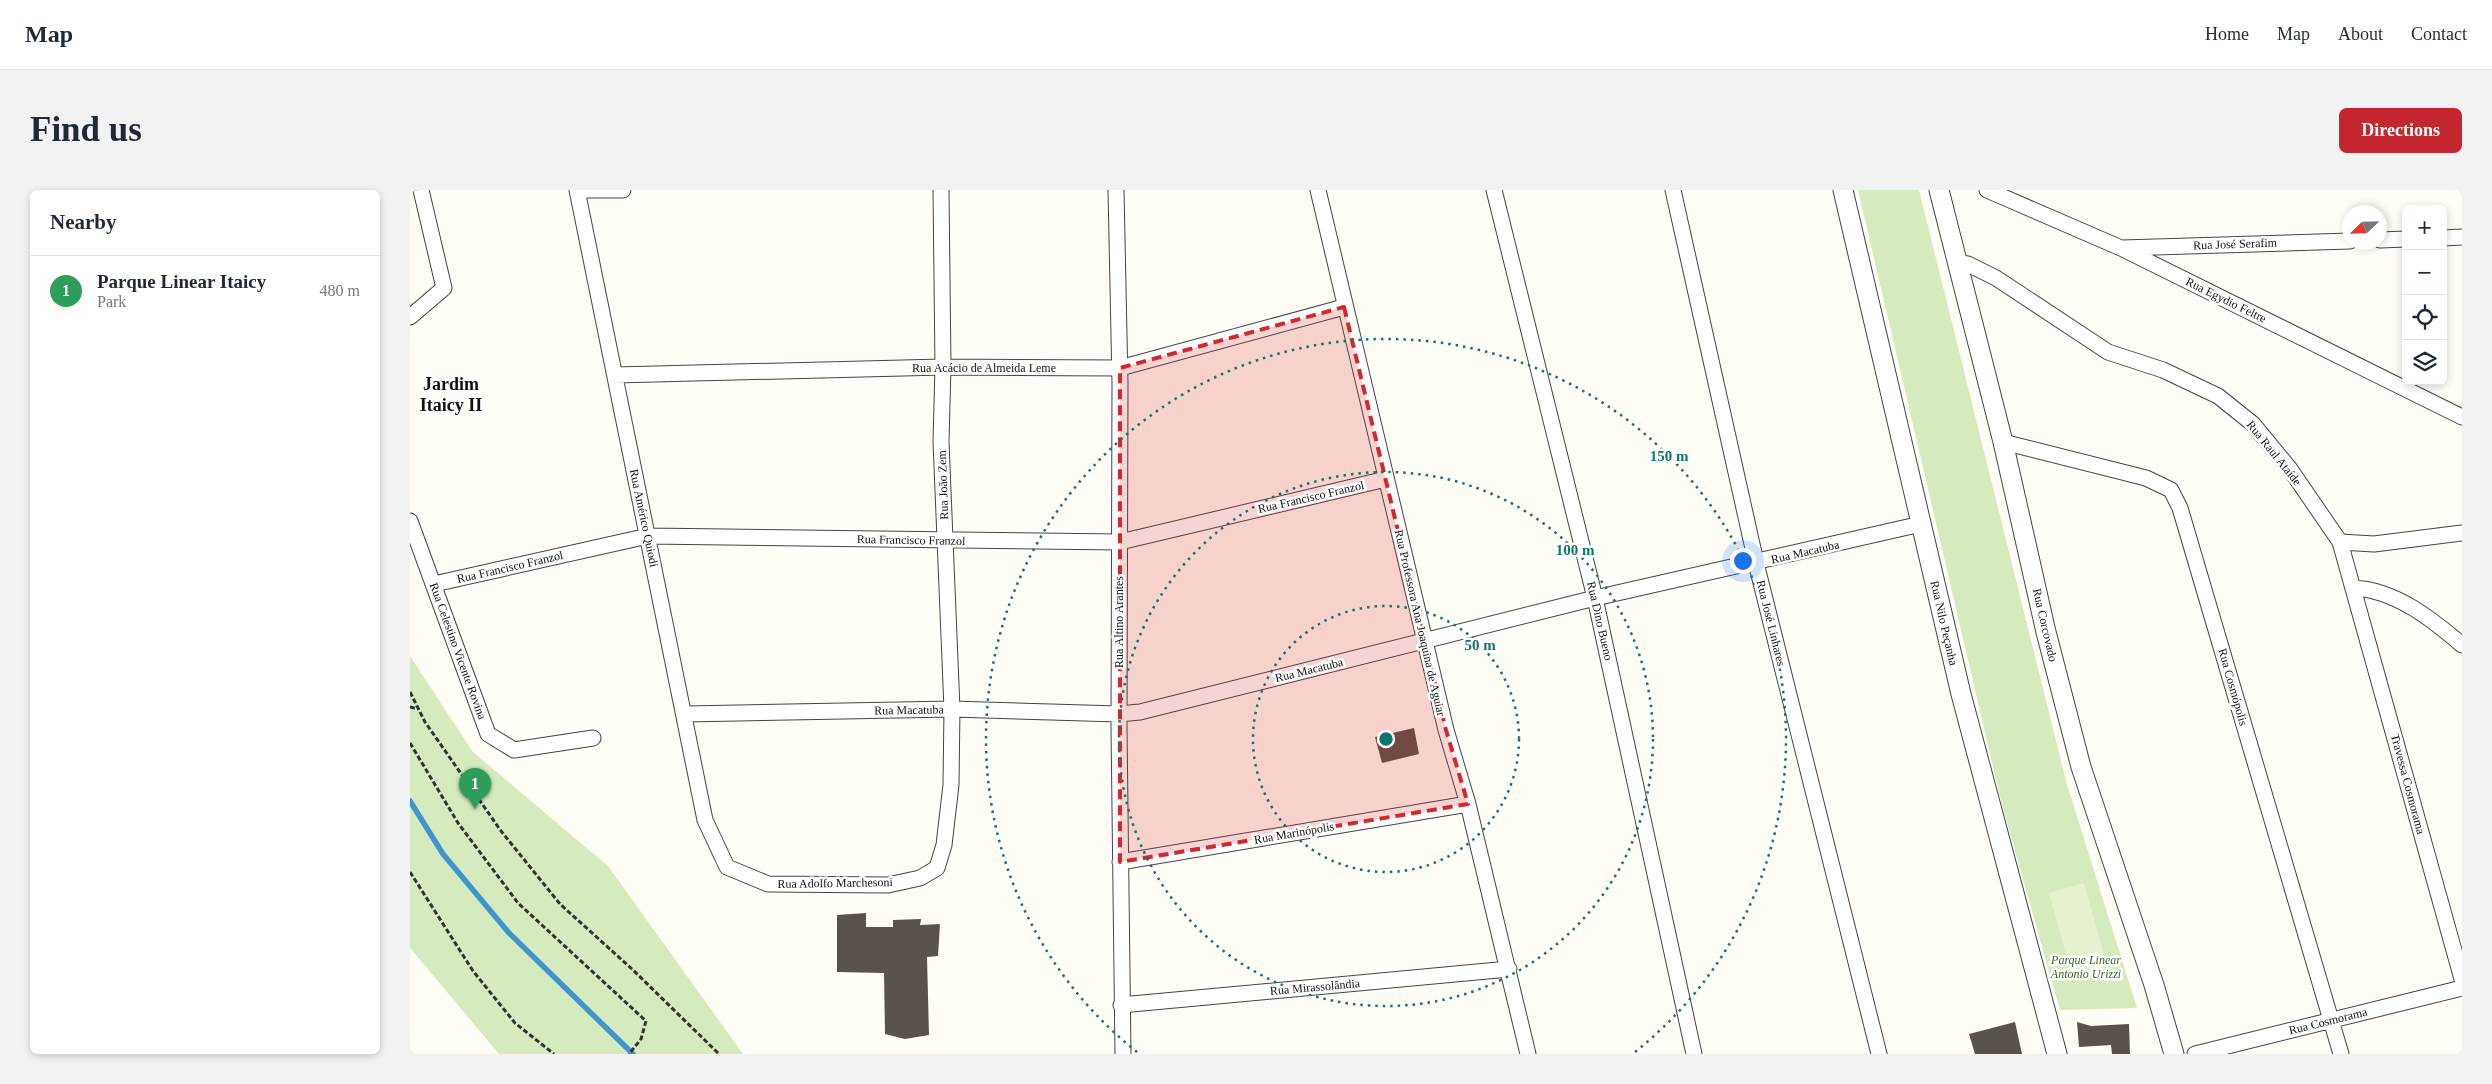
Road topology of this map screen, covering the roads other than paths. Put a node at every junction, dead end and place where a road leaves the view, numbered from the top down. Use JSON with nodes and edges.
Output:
{"nodes":[{"id":1,"x":421,"y":190,"type":"edge"},
{"id":2,"x":577,"y":190,"type":"edge"},
{"id":3,"x":623,"y":190,"type":"edge"},
{"id":4,"x":941,"y":190,"type":"edge"},
{"id":5,"x":1116,"y":190,"type":"edge"},
{"id":6,"x":1318,"y":190,"type":"edge"},
{"id":7,"x":1494,"y":190,"type":"edge"},
{"id":8,"x":1674,"y":190,"type":"edge"},
{"id":9,"x":1843,"y":190,"type":"edge"},
{"id":10,"x":1939,"y":190,"type":"edge"},
{"id":11,"x":1987,"y":190,"type":"edge"},
{"id":12,"x":2462,"y":237,"type":"edge"},
{"id":13,"x":2447,"y":238,"type":"edge"},
{"id":14,"x":2402,"y":239,"type":"edge"},
{"id":15,"x":2387,"y":240,"type":"edge"},
{"id":16,"x":2342,"y":241,"type":"edge"},
{"id":17,"x":2121,"y":248,"type":"junction"},
{"id":18,"x":1958,"y":262,"type":"junction"},
{"id":19,"x":1344,"y":307,"type":"junction"},
{"id":20,"x":410,"y":317,"type":"edge"},
{"id":21,"x":943,"y":367,"type":"junction"},
{"id":22,"x":1120,"y":368,"type":"junction"},
{"id":23,"x":615,"y":375,"type":"junction"},
{"id":24,"x":2462,"y":417,"type":"edge"},
{"id":25,"x":2003,"y":442,"type":"junction"},
{"id":26,"x":1386,"y":479,"type":"junction"},
{"id":27,"x":410,"y":521,"type":"edge"},
{"id":28,"x":1921,"y":524,"type":"junction"},
{"id":29,"x":2462,"y":533,"type":"edge"},
{"id":30,"x":648,"y":536,"type":"junction"},
{"id":31,"x":945,"y":541,"type":"junction"},
{"id":32,"x":1120,"y":542,"type":"junction"},
{"id":33,"x":2340,"y":542,"type":"junction"},
{"id":34,"x":1756,"y":564,"type":"junction"},
{"id":35,"x":434,"y":584,"type":"junction"},
{"id":36,"x":2354,"y":588,"type":"junction"},
{"id":37,"x":1595,"y":598,"type":"junction"},
{"id":38,"x":1426,"y":641,"type":"junction"},
{"id":39,"x":2462,"y":645,"type":"edge"},
{"id":40,"x":952,"y":709,"type":"junction"},
{"id":41,"x":685,"y":714,"type":"junction"},
{"id":42,"x":1119,"y":714,"type":"junction"},
{"id":43,"x":593,"y":738,"type":"dead end"},
{"id":44,"x":1468,"y":804,"type":"junction"},
{"id":45,"x":715,"y":846,"type":"joint"},
{"id":46,"x":1120,"y":862,"type":"junction"},
{"id":47,"x":937,"y":868,"type":"joint"},
{"id":48,"x":1509,"y":969,"type":"junction"},
{"id":49,"x":2462,"y":979,"type":"edge"},
{"id":50,"x":2462,"y":988,"type":"edge"},
{"id":51,"x":1121,"y":1005,"type":"junction"},
{"id":52,"x":2332,"y":1020,"type":"junction"},
{"id":53,"x":1123,"y":1054,"type":"edge"},
{"id":54,"x":1528,"y":1054,"type":"edge"},
{"id":55,"x":1694,"y":1054,"type":"edge"},
{"id":56,"x":1879,"y":1054,"type":"edge"},
{"id":57,"x":2058,"y":1054,"type":"edge"},
{"id":58,"x":2174,"y":1054,"type":"edge"},
{"id":59,"x":2195,"y":1054,"type":"edge"},
{"id":60,"x":2341,"y":1054,"type":"edge"}],
"edges":[{"from":1,"to":20,"type":"street"},
{"from":2,"to":3,"type":"street"},
{"from":2,"to":23,"type":"street","name":"Rua Américo Quiodi"},
{"from":4,"to":21,"type":"street","name":"Rua João Zem"},
{"from":5,"to":22,"type":"street","name":"Rua Altino Arantes"},
{"from":6,"to":19,"type":"street","name":"Rua Professora Ana Joaquina de Aguiar"},
{"from":7,"to":37,"type":"street","name":"Rua Dino Bueno"},
{"from":8,"to":34,"type":"street","name":"Rua José Linhares"},
{"from":9,"to":28,"type":"street","name":"Rua Nilo Peçanha"},
{"from":10,"to":18,"type":"street","name":"Rua Corcovado"},
{"from":11,"to":17,"type":"street","name":"Rua Egydio Feltre"},
{"from":12,"to":13,"type":"street"},
{"from":14,"to":15,"type":"street"},
{"from":16,"to":17,"type":"street","name":"Rua José Serafim"},
{"from":17,"to":24,"type":"street","name":"Rua Egydio Feltre"},
{"from":18,"to":25,"type":"street","name":"Rua Corcovado"},
{"from":18,"to":33,"type":"street","name":"Rua Raul Ataíde"},
{"from":19,"to":22,"type":"street","name":"Rua Acácio de Almeida Leme"},
{"from":19,"to":26,"type":"street","name":"Rua Professora Ana Joaquina de Aguiar"},
{"from":21,"to":22,"type":"street","name":"Rua Acácio de Almeida Leme"},
{"from":21,"to":23,"type":"street","name":"Rua Acácio de Almeida Leme"},
{"from":21,"to":31,"type":"street","name":"Rua João Zem"},
{"from":22,"to":32,"type":"street","name":"Rua Altino Arantes"},
{"from":23,"to":30,"type":"street","name":"Rua Américo Quiodi"},
{"from":25,"to":52,"type":"street","name":"Rua Cosmópolis"},
{"from":25,"to":58,"type":"street","name":"Rua Corcovado"},
{"from":26,"to":32,"type":"street","name":"Rua Francisco Franzol"},
{"from":26,"to":38,"type":"street","name":"Rua Professora Ana Joaquina de Aguiar"},
{"from":27,"to":35,"type":"street","name":"Rua Celestino Vicente Rovina"},
{"from":28,"to":34,"type":"street","name":"Rua Macatuba"},
{"from":28,"to":57,"type":"street","name":"Rua Nilo Peçanha"},
{"from":29,"to":33,"type":"street"},
{"from":30,"to":31,"type":"street","name":"Rua Francisco Franzol"},
{"from":30,"to":35,"type":"street","name":"Rua Francisco Franzol"},
{"from":30,"to":41,"type":"street","name":"Rua Américo Quiodi"},
{"from":31,"to":32,"type":"street","name":"Rua Francisco Franzol"},
{"from":31,"to":40,"type":"street","name":"Rua João Zem"},
{"from":32,"to":42,"type":"street","name":"Rua Altino Arantes"},
{"from":33,"to":36,"type":"street","name":"Rua Raul Ataíde"},
{"from":34,"to":37,"type":"street","name":"Rua Macatuba"},
{"from":34,"to":56,"type":"street","name":"Rua José Linhares"},
{"from":35,"to":43,"type":"street","name":"Rua Celestino Vicente Rovina"},
{"from":36,"to":39,"type":"street"},
{"from":36,"to":49,"type":"street","name":"Travessa Cosmorama"},
{"from":37,"to":38,"type":"street","name":"Rua Macatuba"},
{"from":37,"to":55,"type":"street","name":"Rua Dino Bueno"},
{"from":38,"to":42,"type":"street","name":"Rua Macatuba"},
{"from":38,"to":44,"type":"street","name":"Rua Professora Ana Joaquina de Aguiar"},
{"from":40,"to":41,"type":"street","name":"Rua Macatuba"},
{"from":40,"to":42,"type":"street","name":"Rua Macatuba"},
{"from":40,"to":47,"type":"street","name":"Rua João Zem"},
{"from":41,"to":45,"type":"street","name":"Rua Américo Quiodi"},
{"from":42,"to":46,"type":"street","name":"Rua Altino Arantes"},
{"from":44,"to":46,"type":"street","name":"Rua Marinópolis"},
{"from":44,"to":48,"type":"street","name":"Rua Professora Ana Joaquina de Aguiar"},
{"from":45,"to":47,"type":"street","name":"Rua Adolfo Marchesoni"},
{"from":46,"to":51,"type":"street","name":"Rua Altino Arantes"},
{"from":48,"to":51,"type":"street","name":"Rua Mirassolândia"},
{"from":48,"to":54,"type":"street","name":"Rua Professora Ana Joaquina de Aguiar"},
{"from":50,"to":52,"type":"street","name":"Rua Cosmorama"},
{"from":51,"to":53,"type":"street","name":"Rua Altino Arantes"},
{"from":52,"to":59,"type":"street","name":"Rua Cosmorama"},
{"from":52,"to":60,"type":"street","name":"Rua Cosmópolis"}]}
